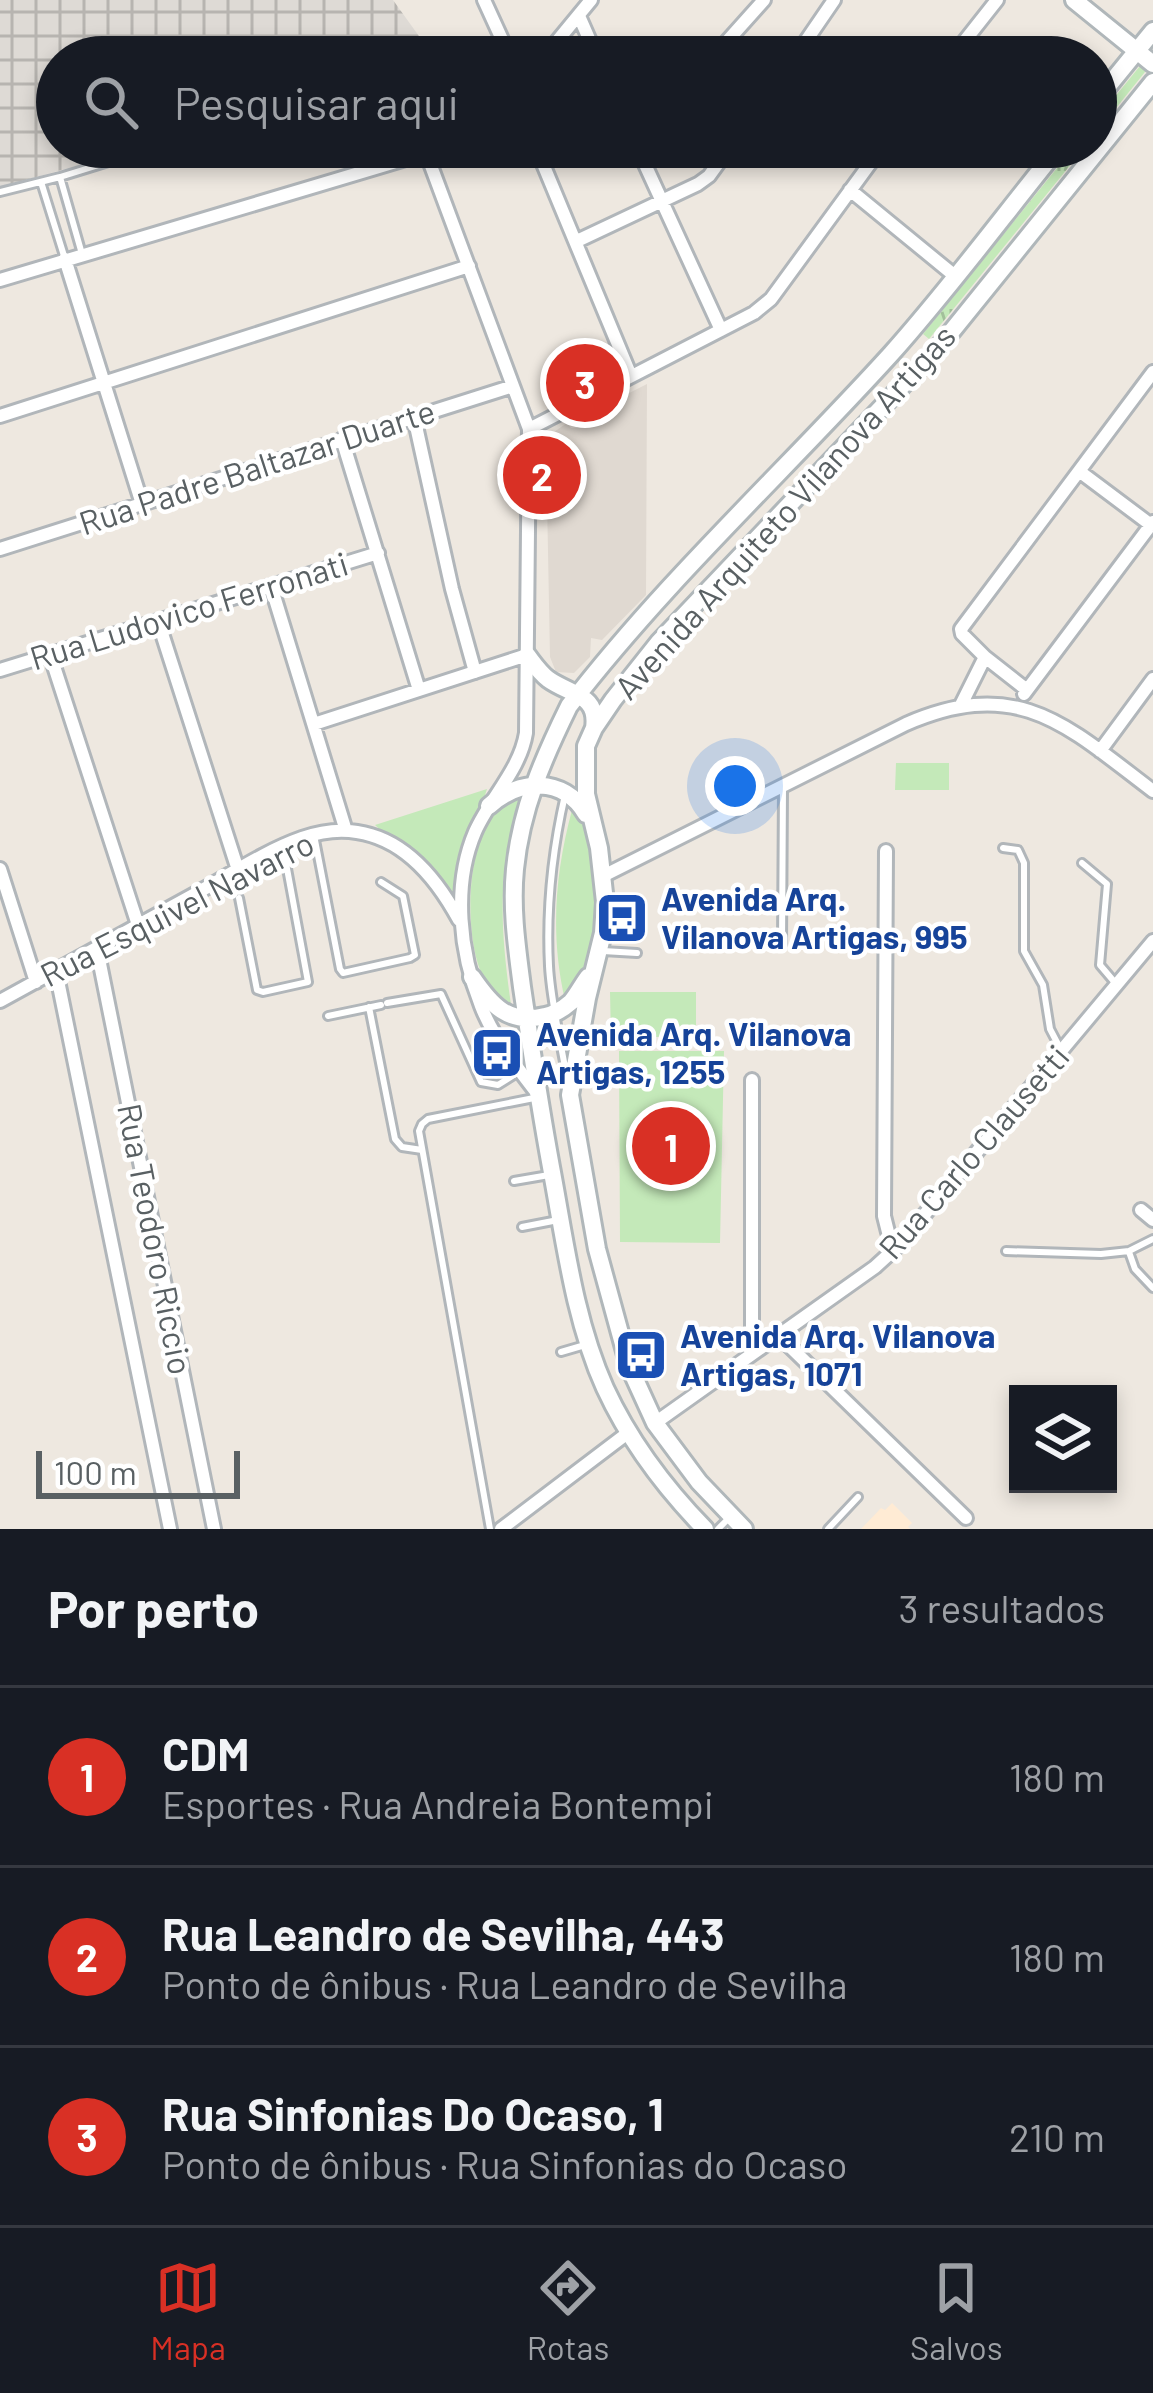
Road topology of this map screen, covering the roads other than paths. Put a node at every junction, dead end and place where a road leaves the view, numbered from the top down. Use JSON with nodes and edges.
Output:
{"nodes":[{"id":1,"x":484,"y":0,"type":"edge"},
{"id":2,"x":592,"y":0,"type":"edge"},
{"id":3,"x":764,"y":0,"type":"edge"},
{"id":4,"x":833,"y":0,"type":"edge"},
{"id":5,"x":997,"y":0,"type":"edge"},
{"id":6,"x":1074,"y":0,"type":"edge"},
{"id":7,"x":579,"y":16,"type":"junction"},
{"id":8,"x":1153,"y":31,"type":"edge"},
{"id":9,"x":500,"y":36,"type":"edge"},
{"id":10,"x":562,"y":36,"type":"edge"},
{"id":11,"x":588,"y":36,"type":"edge"},
{"id":12,"x":732,"y":36,"type":"edge"},
{"id":13,"x":809,"y":36,"type":"edge"},
{"id":14,"x":969,"y":36,"type":"edge"},
{"id":15,"x":1137,"y":51,"type":"junction"},
{"id":16,"x":1153,"y":64,"type":"edge"},
{"id":17,"x":1117,"y":75,"type":"edge"},
{"id":18,"x":1153,"y":82,"type":"edge"},
{"id":19,"x":1117,"y":127,"type":"edge"},
{"id":20,"x":89,"y":168,"type":"edge"},
{"id":21,"x":366,"y":168,"type":"edge"},
{"id":22,"x":432,"y":168,"type":"edge"},
{"id":23,"x":545,"y":168,"type":"edge"},
{"id":24,"x":647,"y":168,"type":"edge"},
{"id":25,"x":715,"y":168,"type":"edge"},
{"id":26,"x":866,"y":168,"type":"edge"},
{"id":27,"x":1042,"y":168,"type":"edge"},
{"id":28,"x":1084,"y":168,"type":"edge"},
{"id":29,"x":60,"y":177,"type":"junction"},
{"id":30,"x":41,"y":182,"type":"junction"},
{"id":31,"x":850,"y":190,"type":"junction"},
{"id":32,"x":0,"y":192,"type":"edge"},
{"id":33,"x":662,"y":202,"type":"junction"},
{"id":34,"x":577,"y":241,"type":"junction"},
{"id":35,"x":82,"y":254,"type":"junction"},
{"id":36,"x":65,"y":260,"type":"junction"},
{"id":37,"x":469,"y":266,"type":"junction"},
{"id":38,"x":955,"y":276,"type":"junction"},
{"id":39,"x":0,"y":280,"type":"edge"},
{"id":40,"x":721,"y":330,"type":"junction"},
{"id":41,"x":1153,"y":372,"type":"edge"},
{"id":42,"x":631,"y":376,"type":"junction"},
{"id":43,"x":105,"y":382,"type":"junction"},
{"id":44,"x":514,"y":386,"type":"junction"},
{"id":45,"x":0,"y":416,"type":"edge"},
{"id":46,"x":414,"y":417,"type":"junction"},
{"id":47,"x":529,"y":429,"type":"junction"},
{"id":48,"x":342,"y":439,"type":"junction"},
{"id":49,"x":1079,"y":470,"type":"junction"},
{"id":50,"x":142,"y":504,"type":"junction"},
{"id":51,"x":1152,"y":524,"type":"edge"},
{"id":52,"x":0,"y":549,"type":"edge"},
{"id":53,"x":378,"y":553,"type":"junction"},
{"id":54,"x":271,"y":586,"type":"junction"},
{"id":55,"x":158,"y":621,"type":"junction"},
{"id":56,"x":50,"y":654,"type":"junction"},
{"id":57,"x":527,"y":655,"type":"junction"},
{"id":58,"x":985,"y":657,"type":"junction"},
{"id":59,"x":0,"y":670,"type":"edge"},
{"id":60,"x":475,"y":672,"type":"junction"},
{"id":61,"x":1153,"y":679,"type":"edge"},
{"id":62,"x":419,"y":690,"type":"junction"},
{"id":63,"x":1027,"y":690,"type":"junction"},
{"id":64,"x":578,"y":695,"type":"junction"},
{"id":65,"x":1018,"y":706,"type":"junction"},
{"id":66,"x":960,"y":707,"type":"junction"},
{"id":67,"x":314,"y":724,"type":"junction"},
{"id":68,"x":594,"y":728,"type":"junction"},
{"id":69,"x":1100,"y":751,"type":"junction"},
{"id":70,"x":532,"y":785,"type":"junction"},
{"id":71,"x":783,"y":787,"type":"junction"},
{"id":72,"x":1153,"y":791,"type":"edge"},
{"id":73,"x":566,"y":792,"type":"junction"},
{"id":74,"x":489,"y":806,"type":"junction"},
{"id":75,"x":592,"y":825,"type":"junction"},
{"id":76,"x":346,"y":832,"type":"junction"},
{"id":77,"x":314,"y":835,"type":"junction"},
{"id":78,"x":283,"y":848,"type":"junction"},
{"id":79,"x":1003,"y":848,"type":"dead end"},
{"id":80,"x":886,"y":851,"type":"dead end"},
{"id":81,"x":1082,"y":863,"type":"dead end"},
{"id":82,"x":0,"y":868,"type":"edge"},
{"id":83,"x":238,"y":870,"type":"junction"},
{"id":84,"x":603,"y":876,"type":"junction"},
{"id":85,"x":381,"y":882,"type":"dead end"},
{"id":86,"x":238,"y":898,"type":"dead end"},
{"id":87,"x":139,"y":925,"type":"junction"},
{"id":88,"x":462,"y":925,"type":"junction"},
{"id":89,"x":731,"y":941,"type":"dead end"},
{"id":90,"x":1153,"y":941,"type":"edge"},
{"id":91,"x":97,"y":949,"type":"junction"},
{"id":92,"x":637,"y":953,"type":"dead end"},
{"id":93,"x":598,"y":958,"type":"junction"},
{"id":94,"x":56,"y":970,"type":"junction"},
{"id":95,"x":472,"y":977,"type":"junction"},
{"id":96,"x":36,"y":982,"type":"junction"},
{"id":97,"x":1117,"y":985,"type":"junction"},
{"id":98,"x":0,"y":1001,"type":"edge"},
{"id":99,"x":368,"y":1007,"type":"junction"},
{"id":100,"x":556,"y":1013,"type":"junction"},
{"id":101,"x":328,"y":1016,"type":"dead end"},
{"id":102,"x":525,"y":1019,"type":"junction"},
{"id":103,"x":1061,"y":1052,"type":"junction"},
{"id":104,"x":520,"y":1072,"type":"junction"},
{"id":105,"x":752,"y":1080,"type":"dead end"},
{"id":106,"x":537,"y":1095,"type":"junction"},
{"id":107,"x":570,"y":1095,"type":"junction"},
{"id":108,"x":422,"y":1150,"type":"junction"},
{"id":109,"x":553,"y":1175,"type":"junction"},
{"id":110,"x":514,"y":1181,"type":"dead end"},
{"id":111,"x":561,"y":1220,"type":"junction"},
{"id":112,"x":522,"y":1227,"type":"dead end"},
{"id":113,"x":1153,"y":1239,"type":"edge"},
{"id":114,"x":899,"y":1245,"type":"junction"},
{"id":115,"x":1006,"y":1251,"type":"dead end"},
{"id":116,"x":1129,"y":1251,"type":"junction"},
{"id":117,"x":1151,"y":1283,"type":"edge"},
{"id":118,"x":778,"y":1335,"type":"junction"},
{"id":119,"x":589,"y":1344,"type":"junction"},
{"id":120,"x":561,"y":1352,"type":"dead end"},
{"id":121,"x":752,"y":1352,"type":"junction"},
{"id":122,"x":655,"y":1423,"type":"junction"},
{"id":123,"x":628,"y":1432,"type":"junction"},
{"id":124,"x":858,"y":1497,"type":"dead end"},
{"id":125,"x":966,"y":1518,"type":"dead end"},
{"id":126,"x":731,"y":1525,"type":"edge"},
{"id":127,"x":170,"y":1529,"type":"edge"},
{"id":128,"x":214,"y":1529,"type":"edge"},
{"id":129,"x":490,"y":1529,"type":"edge"},
{"id":130,"x":501,"y":1529,"type":"edge"},
{"id":131,"x":704,"y":1529,"type":"edge"},
{"id":132,"x":828,"y":1529,"type":"edge"}],
"edges":[{"from":1,"to":9,"type":"street"},
{"from":2,"to":7,"type":"street"},
{"from":3,"to":12,"type":"street"},
{"from":4,"to":13,"type":"street"},
{"from":5,"to":14,"type":"street"},
{"from":6,"to":15,"type":"main road"},
{"from":7,"to":10,"type":"street"},
{"from":7,"to":11,"type":"street"},
{"from":8,"to":15,"type":"main road"},
{"from":15,"to":16,"type":"main road"},
{"from":15,"to":17,"type":"main road"},
{"from":18,"to":19,"type":"main road","name":"Avenida Arquiteto Vilanova Artigas"},
{"from":20,"to":29,"type":"lane"},
{"from":21,"to":35,"type":"street"},
{"from":22,"to":37,"type":"street"},
{"from":23,"to":34,"type":"street"},
{"from":24,"to":33,"type":"street"},
{"from":25,"to":33,"type":"street"},
{"from":26,"to":31,"type":"street"},
{"from":27,"to":38,"type":"main road","name":"Avenida Arquiteto Vilanova Artigas"},
{"from":28,"to":68,"type":"main road","name":"Avenida Arquiteto Vilanova Artigas"},
{"from":29,"to":30,"type":"lane"},
{"from":29,"to":35,"type":"lane"},
{"from":30,"to":32,"type":"lane"},
{"from":30,"to":36,"type":"lane"},
{"from":31,"to":38,"type":"street"},
{"from":31,"to":40,"type":"street"},
{"from":33,"to":34,"type":"street"},
{"from":33,"to":40,"type":"street"},
{"from":34,"to":42,"type":"street"},
{"from":35,"to":36,"type":"street"},
{"from":36,"to":39,"type":"street"},
{"from":36,"to":43,"type":"street"},
{"from":37,"to":43,"type":"street"},
{"from":37,"to":44,"type":"street"},
{"from":38,"to":64,"type":"main road","name":"Avenida Arquiteto Vilanova Artigas"},
{"from":40,"to":42,"type":"street"},
{"from":41,"to":49,"type":"street"},
{"from":42,"to":47,"type":"street"},
{"from":43,"to":45,"type":"street"},
{"from":43,"to":50,"type":"street"},
{"from":44,"to":46,"type":"street","name":"Rua Padre Baltazar Duarte"},
{"from":44,"to":47,"type":"street"},
{"from":46,"to":48,"type":"street","name":"Rua Padre Baltazar Duarte"},
{"from":46,"to":60,"type":"street"},
{"from":47,"to":57,"type":"street"},
{"from":48,"to":50,"type":"street","name":"Rua Padre Baltazar Duarte"},
{"from":48,"to":53,"type":"street"},
{"from":49,"to":51,"type":"street"},
{"from":49,"to":58,"type":"street"},
{"from":50,"to":52,"type":"street","name":"Rua Padre Baltazar Duarte"},
{"from":51,"to":63,"type":"street"},
{"from":53,"to":54,"type":"street","name":"Rua Ludovico Ferronati"},
{"from":53,"to":62,"type":"street"},
{"from":54,"to":55,"type":"street","name":"Rua Ludovico Ferronati"},
{"from":54,"to":67,"type":"street"},
{"from":55,"to":56,"type":"street","name":"Rua Ludovico Ferronati"},
{"from":55,"to":83,"type":"street"},
{"from":56,"to":59,"type":"street","name":"Rua Ludovico Ferronati"},
{"from":56,"to":87,"type":"street"},
{"from":57,"to":60,"type":"street"},
{"from":57,"to":64,"type":"main road"},
{"from":57,"to":74,"type":"street"},
{"from":58,"to":63,"type":"street"},
{"from":58,"to":66,"type":"street"},
{"from":60,"to":62,"type":"street"},
{"from":61,"to":69,"type":"street"},
{"from":62,"to":67,"type":"street"},
{"from":63,"to":65,"type":"street"},
{"from":64,"to":68,"type":"main road"},
{"from":64,"to":70,"type":"main road","name":"Avenida Arquiteto Vilanova Artigas"},
{"from":65,"to":66,"type":"street"},
{"from":65,"to":69,"type":"street"},
{"from":66,"to":71,"type":"street"},
{"from":67,"to":76,"type":"street"},
{"from":68,"to":75,"type":"main road","name":"Avenida Arquiteto Vilanova Artigas"},
{"from":69,"to":72,"type":"street"},
{"from":70,"to":73,"type":"main road"},
{"from":70,"to":74,"type":"main road"},
{"from":70,"to":102,"type":"main road","name":"Avenida Arquiteto Vilanova Artigas"},
{"from":71,"to":84,"type":"street"},
{"from":71,"to":89,"type":"lane"},
{"from":73,"to":75,"type":"main road"},
{"from":73,"to":100,"type":"lane"},
{"from":74,"to":88,"type":"street"},
{"from":75,"to":84,"type":"main road","name":"Avenida Arquiteto Vilanova Artigas"},
{"from":76,"to":77,"type":"street","name":"Rua Esquivel Navarro"},
{"from":76,"to":88,"type":"street","name":"Rua Esquivel Navarro"},
{"from":77,"to":78,"type":"street","name":"Rua Esquivel Navarro"},
{"from":77,"to":85,"type":"lane"},
{"from":78,"to":83,"type":"street","name":"Rua Esquivel Navarro"},
{"from":78,"to":86,"type":"lane"},
{"from":79,"to":103,"type":"lane"},
{"from":80,"to":114,"type":"street"},
{"from":81,"to":97,"type":"lane"},
{"from":82,"to":96,"type":"street"},
{"from":83,"to":87,"type":"street","name":"Rua Esquivel Navarro"},
{"from":84,"to":93,"type":"main road","name":"Avenida Arquiteto Vilanova Artigas"},
{"from":87,"to":91,"type":"street","name":"Rua Esquivel Navarro"},
{"from":88,"to":95,"type":"street"},
{"from":90,"to":97,"type":"street","name":"Rua Carlo Clausetti"},
{"from":91,"to":94,"type":"street","name":"Rua Esquivel Navarro"},
{"from":91,"to":128,"type":"street","name":"Rua Teodoro Riccio"},
{"from":92,"to":93,"type":"lane"},
{"from":93,"to":100,"type":"main road"},
{"from":93,"to":107,"type":"main road","name":"Avenida Arquiteto Vilanova Artigas"},
{"from":94,"to":96,"type":"street","name":"Rua Esquivel Navarro"},
{"from":94,"to":127,"type":"street","name":"Rua Teodoro Riccio"},
{"from":95,"to":102,"type":"main road"},
{"from":95,"to":104,"type":"street"},
{"from":96,"to":98,"type":"street","name":"Rua Esquivel Navarro"},
{"from":97,"to":103,"type":"street","name":"Rua Carlo Clausetti"},
{"from":99,"to":101,"type":"lane"},
{"from":99,"to":104,"type":"lane"},
{"from":99,"to":108,"type":"lane"},
{"from":100,"to":102,"type":"main road"},
{"from":100,"to":107,"type":"lane"},
{"from":102,"to":106,"type":"main road","name":"Avenida Arquiteto Vilanova Artigas"},
{"from":103,"to":114,"type":"street","name":"Rua Carlo Clausetti"},
{"from":104,"to":106,"type":"street"},
{"from":105,"to":121,"type":"street"},
{"from":106,"to":108,"type":"lane"},
{"from":106,"to":109,"type":"main road","name":"Avenida Arquiteto Vilanova Artigas"},
{"from":107,"to":122,"type":"main road","name":"Avenida Arquiteto Vilanova Artigas"},
{"from":108,"to":129,"type":"lane"},
{"from":109,"to":110,"type":"lane"},
{"from":109,"to":111,"type":"main road","name":"Avenida Arquiteto Vilanova Artigas"},
{"from":111,"to":112,"type":"lane"},
{"from":111,"to":119,"type":"main road","name":"Avenida Arquiteto Vilanova Artigas"},
{"from":113,"to":116,"type":"lane"},
{"from":114,"to":118,"type":"street","name":"Rua Carlo Clausetti"},
{"from":115,"to":116,"type":"lane"},
{"from":116,"to":117,"type":"lane"},
{"from":118,"to":121,"type":"street","name":"Rua Carlo Clausetti"},
{"from":118,"to":125,"type":"street"},
{"from":119,"to":120,"type":"lane"},
{"from":119,"to":123,"type":"main road","name":"Avenida Arquiteto Vilanova Artigas"},
{"from":121,"to":122,"type":"street","name":"Rua Carlo Clausetti"},
{"from":122,"to":126,"type":"main road","name":"Avenida Arquiteto Vilanova Artigas"},
{"from":123,"to":130,"type":"street"},
{"from":123,"to":131,"type":"main road","name":"Avenida Arquiteto Vilanova Artigas"},
{"from":124,"to":132,"type":"lane"}]}
